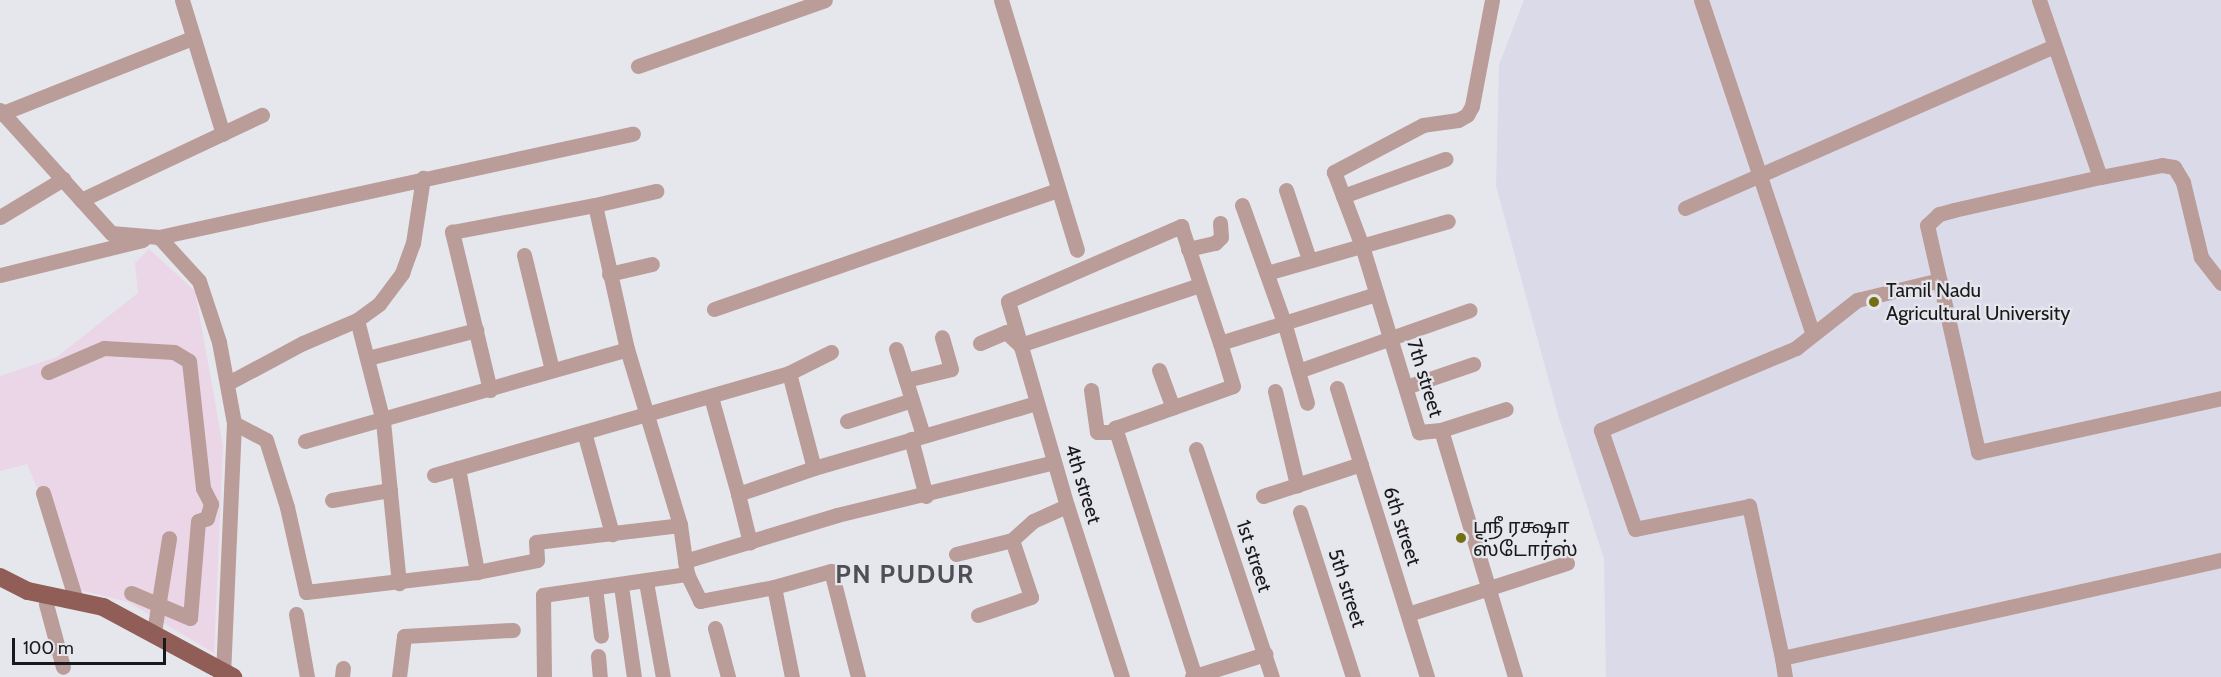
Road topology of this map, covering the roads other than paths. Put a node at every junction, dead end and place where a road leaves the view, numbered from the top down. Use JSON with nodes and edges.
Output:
{"nodes":[{"id":1,"x":182,"y":0,"type":"edge"},
{"id":2,"x":825,"y":0,"type":"edge"},
{"id":3,"x":1001,"y":0,"type":"edge"},
{"id":4,"x":1492,"y":0,"type":"edge"},
{"id":5,"x":1701,"y":0,"type":"edge"},
{"id":6,"x":2039,"y":0,"type":"edge"},
{"id":7,"x":192,"y":38,"type":"junction"},
{"id":8,"x":2054,"y":46,"type":"junction"},
{"id":9,"x":638,"y":66,"type":"dead end"},
{"id":10,"x":1,"y":112,"type":"edge"},
{"id":11,"x":262,"y":115,"type":"dead end"},
{"id":12,"x":223,"y":134,"type":"junction"},
{"id":13,"x":633,"y":134,"type":"dead end"},
{"id":14,"x":1445,"y":159,"type":"dead end"},
{"id":15,"x":1759,"y":176,"type":"junction"},
{"id":16,"x":2100,"y":177,"type":"junction"},
{"id":17,"x":423,"y":178,"type":"junction"},
{"id":18,"x":63,"y":179,"type":"junction"},
{"id":19,"x":1058,"y":190,"type":"junction"},
{"id":20,"x":1286,"y":190,"type":"dead end"},
{"id":21,"x":656,"y":191,"type":"dead end"},
{"id":22,"x":1343,"y":196,"type":"junction"},
{"id":23,"x":81,"y":200,"type":"junction"},
{"id":24,"x":595,"y":205,"type":"junction"},
{"id":25,"x":1242,"y":205,"type":"dead end"},
{"id":26,"x":1685,"y":208,"type":"dead end"},
{"id":27,"x":0,"y":217,"type":"edge"},
{"id":28,"x":1448,"y":221,"type":"dead end"},
{"id":29,"x":1221,"y":223,"type":"dead end"},
{"id":30,"x":157,"y":237,"type":"junction"},
{"id":31,"x":1362,"y":246,"type":"junction"},
{"id":32,"x":1188,"y":249,"type":"junction"},
{"id":33,"x":1077,"y":250,"type":"dead end"},
{"id":34,"x":524,"y":255,"type":"dead end"},
{"id":35,"x":1309,"y":259,"type":"junction"},
{"id":36,"x":652,"y":264,"type":"dead end"},
{"id":37,"x":1268,"y":273,"type":"junction"},
{"id":38,"x":609,"y":274,"type":"junction"},
{"id":39,"x":0,"y":275,"type":"edge"},
{"id":40,"x":1940,"y":280,"type":"junction"},
{"id":41,"x":2221,"y":283,"type":"edge"},
{"id":42,"x":1199,"y":285,"type":"junction"},
{"id":43,"x":1376,"y":294,"type":"junction"},
{"id":44,"x":714,"y":309,"type":"dead end"},
{"id":45,"x":1470,"y":310,"type":"dead end"},
{"id":46,"x":357,"y":320,"type":"junction"},
{"id":47,"x":1284,"y":322,"type":"junction"},
{"id":48,"x":476,"y":330,"type":"junction"},
{"id":49,"x":1812,"y":332,"type":"junction"},
{"id":50,"x":1390,"y":336,"type":"junction"},
{"id":51,"x":942,"y":337,"type":"dead end"},
{"id":52,"x":980,"y":343,"type":"dead end"},
{"id":53,"x":1220,"y":343,"type":"junction"},
{"id":54,"x":1020,"y":345,"type":"junction"},
{"id":55,"x":627,"y":349,"type":"junction"},
{"id":56,"x":896,"y":349,"type":"dead end"},
{"id":57,"x":831,"y":352,"type":"dead end"},
{"id":58,"x":368,"y":358,"type":"junction"},
{"id":59,"x":1473,"y":364,"type":"dead end"},
{"id":60,"x":552,"y":370,"type":"junction"},
{"id":61,"x":1159,"y":370,"type":"dead end"},
{"id":62,"x":1298,"y":371,"type":"junction"},
{"id":63,"x":48,"y":372,"type":"dead end"},
{"id":64,"x":789,"y":373,"type":"junction"},
{"id":65,"x":906,"y":380,"type":"junction"},
{"id":66,"x":228,"y":383,"type":"junction"},
{"id":67,"x":1406,"y":387,"type":"junction"},
{"id":68,"x":1337,"y":388,"type":"dead end"},
{"id":69,"x":490,"y":390,"type":"junction"},
{"id":70,"x":1091,"y":390,"type":"dead end"},
{"id":71,"x":1275,"y":392,"type":"dead end"},
{"id":72,"x":711,"y":397,"type":"junction"},
{"id":73,"x":2221,"y":398,"type":"edge"},
{"id":74,"x":912,"y":400,"type":"junction"},
{"id":75,"x":1037,"y":403,"type":"junction"},
{"id":76,"x":1307,"y":403,"type":"dead end"},
{"id":77,"x":1173,"y":408,"type":"junction"},
{"id":78,"x":1506,"y":409,"type":"dead end"},
{"id":79,"x":645,"y":414,"type":"junction"},
{"id":80,"x":383,"y":421,"type":"junction"},
{"id":81,"x":847,"y":421,"type":"dead end"},
{"id":82,"x":234,"y":423,"type":"junction"},
{"id":83,"x":1441,"y":430,"type":"junction"},
{"id":84,"x":584,"y":432,"type":"junction"},
{"id":85,"x":1116,"y":432,"type":"junction"},
{"id":86,"x":917,"y":437,"type":"junction"},
{"id":87,"x":305,"y":441,"type":"dead end"},
{"id":88,"x":1196,"y":448,"type":"dead end"},
{"id":89,"x":1054,"y":462,"type":"junction"},
{"id":90,"x":1361,"y":464,"type":"junction"},
{"id":91,"x":458,"y":468,"type":"junction"},
{"id":92,"x":814,"y":468,"type":"junction"},
{"id":93,"x":434,"y":475,"type":"dead end"},
{"id":94,"x":1297,"y":485,"type":"junction"},
{"id":95,"x":390,"y":490,"type":"junction"},
{"id":96,"x":43,"y":493,"type":"dead end"},
{"id":97,"x":738,"y":494,"type":"junction"},
{"id":98,"x":926,"y":496,"type":"junction"},
{"id":99,"x":1263,"y":496,"type":"dead end"},
{"id":100,"x":332,"y":500,"type":"dead end"},
{"id":101,"x":1066,"y":506,"type":"junction"},
{"id":102,"x":1300,"y":512,"type":"dead end"},
{"id":103,"x":680,"y":525,"type":"junction"},
{"id":104,"x":612,"y":534,"type":"junction"},
{"id":105,"x":169,"y":538,"type":"dead end"},
{"id":106,"x":1012,"y":540,"type":"junction"},
{"id":107,"x":750,"y":543,"type":"junction"},
{"id":108,"x":956,"y":554,"type":"dead end"},
{"id":109,"x":2221,"y":560,"type":"edge"},
{"id":110,"x":1567,"y":563,"type":"dead end"},
{"id":111,"x":686,"y":568,"type":"junction"},
{"id":112,"x":477,"y":572,"type":"junction"},
{"id":113,"x":0,"y":577,"type":"edge"},
{"id":114,"x":646,"y":582,"type":"junction"},
{"id":115,"x":399,"y":583,"type":"junction"},
{"id":116,"x":621,"y":586,"type":"junction"},
{"id":117,"x":774,"y":587,"type":"junction"},
{"id":118,"x":595,"y":588,"type":"junction"},
{"id":119,"x":1489,"y":588,"type":"junction"},
{"id":120,"x":0,"y":591,"type":"edge"},
{"id":121,"x":131,"y":593,"type":"dead end"},
{"id":122,"x":76,"y":600,"type":"junction"},
{"id":123,"x":46,"y":604,"type":"junction"},
{"id":124,"x":159,"y":604,"type":"junction"},
{"id":125,"x":296,"y":614,"type":"dead end"},
{"id":126,"x":1408,"y":614,"type":"junction"},
{"id":127,"x":978,"y":615,"type":"dead end"},
{"id":128,"x":715,"y":627,"type":"dead end"},
{"id":129,"x":513,"y":630,"type":"dead end"},
{"id":130,"x":154,"y":632,"type":"junction"},
{"id":131,"x":601,"y":636,"type":"dead end"},
{"id":132,"x":1265,"y":654,"type":"junction"},
{"id":133,"x":598,"y":656,"type":"dead end"},
{"id":134,"x":1782,"y":658,"type":"junction"},
{"id":135,"x":63,"y":667,"type":"dead end"},
{"id":136,"x":221,"y":676,"type":"edge"},
{"id":137,"x":307,"y":677,"type":"edge"},
{"id":138,"x":399,"y":677,"type":"edge"},
{"id":139,"x":544,"y":677,"type":"edge"},
{"id":140,"x":600,"y":677,"type":"edge"},
{"id":141,"x":634,"y":677,"type":"edge"},
{"id":142,"x":663,"y":677,"type":"edge"},
{"id":143,"x":728,"y":677,"type":"edge"},
{"id":144,"x":792,"y":677,"type":"edge"},
{"id":145,"x":858,"y":677,"type":"edge"},
{"id":146,"x":1122,"y":677,"type":"edge"},
{"id":147,"x":1194,"y":677,"type":"edge"},
{"id":148,"x":1272,"y":677,"type":"edge"},
{"id":149,"x":1353,"y":677,"type":"edge"},
{"id":150,"x":1427,"y":677,"type":"edge"},
{"id":151,"x":1515,"y":677,"type":"edge"},
{"id":152,"x":1785,"y":677,"type":"edge"}],
"edges":[{"from":1,"to":7,"type":"street"},
{"from":2,"to":9,"type":"street"},
{"from":3,"to":19,"type":"street"},
{"from":4,"to":22,"type":"street","name":"7th street"},
{"from":5,"to":15,"type":"street"},
{"from":6,"to":8,"type":"street"},
{"from":7,"to":10,"type":"street"},
{"from":7,"to":12,"type":"street"},
{"from":8,"to":15,"type":"street"},
{"from":8,"to":16,"type":"street"},
{"from":10,"to":18,"type":"street"},
{"from":11,"to":12,"type":"street"},
{"from":12,"to":23,"type":"street"},
{"from":13,"to":17,"type":"street"},
{"from":14,"to":22,"type":"street"},
{"from":15,"to":26,"type":"street"},
{"from":15,"to":49,"type":"street"},
{"from":16,"to":40,"type":"street"},
{"from":16,"to":41,"type":"street"},
{"from":17,"to":30,"type":"street"},
{"from":17,"to":46,"type":"street"},
{"from":18,"to":23,"type":"street"},
{"from":18,"to":27,"type":"street"},
{"from":19,"to":33,"type":"street"},
{"from":19,"to":44,"type":"street"},
{"from":20,"to":35,"type":"street"},
{"from":21,"to":24,"type":"street"},
{"from":22,"to":31,"type":"street","name":"7th street"},
{"from":23,"to":30,"type":"street"},
{"from":24,"to":38,"type":"street"},
{"from":24,"to":48,"type":"street"},
{"from":25,"to":37,"type":"street"},
{"from":28,"to":31,"type":"street"},
{"from":29,"to":32,"type":"street"},
{"from":30,"to":39,"type":"street"},
{"from":30,"to":66,"type":"street"},
{"from":31,"to":35,"type":"street"},
{"from":31,"to":43,"type":"street","name":"7th street"},
{"from":32,"to":42,"type":"street"},
{"from":32,"to":54,"type":"street","name":"4th street"},
{"from":34,"to":60,"type":"street"},
{"from":35,"to":37,"type":"street"},
{"from":36,"to":38,"type":"street"},
{"from":37,"to":47,"type":"street"},
{"from":38,"to":55,"type":"street"},
{"from":40,"to":49,"type":"street"},
{"from":40,"to":73,"type":"street"},
{"from":42,"to":53,"type":"street"},
{"from":42,"to":54,"type":"street"},
{"from":43,"to":47,"type":"street"},
{"from":43,"to":50,"type":"street","name":"7th street"},
{"from":45,"to":50,"type":"street"},
{"from":46,"to":58,"type":"street"},
{"from":46,"to":66,"type":"street"},
{"from":47,"to":53,"type":"street"},
{"from":47,"to":62,"type":"street"},
{"from":48,"to":58,"type":"street"},
{"from":48,"to":69,"type":"street"},
{"from":49,"to":134,"type":"street"},
{"from":50,"to":62,"type":"street"},
{"from":50,"to":67,"type":"street","name":"7th street"},
{"from":51,"to":65,"type":"street"},
{"from":52,"to":54,"type":"street"},
{"from":53,"to":77,"type":"street"},
{"from":54,"to":75,"type":"street","name":"4th street"},
{"from":55,"to":60,"type":"street"},
{"from":55,"to":79,"type":"street"},
{"from":56,"to":65,"type":"street"},
{"from":57,"to":64,"type":"street"},
{"from":58,"to":80,"type":"street"},
{"from":59,"to":67,"type":"street"},
{"from":60,"to":69,"type":"street"},
{"from":61,"to":77,"type":"street"},
{"from":62,"to":76,"type":"street"},
{"from":63,"to":124,"type":"street"},
{"from":64,"to":72,"type":"street"},
{"from":64,"to":92,"type":"street"},
{"from":65,"to":74,"type":"street"},
{"from":66,"to":82,"type":"street"},
{"from":67,"to":83,"type":"street","name":"7th street"},
{"from":68,"to":90,"type":"street","name":"6th street"},
{"from":69,"to":80,"type":"street"},
{"from":70,"to":85,"type":"street"},
{"from":71,"to":94,"type":"street"},
{"from":72,"to":79,"type":"street"},
{"from":72,"to":97,"type":"street"},
{"from":74,"to":81,"type":"street"},
{"from":74,"to":86,"type":"street"},
{"from":75,"to":86,"type":"street"},
{"from":75,"to":89,"type":"street","name":"4th street"},
{"from":77,"to":85,"type":"street"},
{"from":78,"to":83,"type":"street"},
{"from":79,"to":84,"type":"street"},
{"from":79,"to":103,"type":"street"},
{"from":80,"to":87,"type":"street"},
{"from":80,"to":95,"type":"street"},
{"from":82,"to":115,"type":"street"},
{"from":82,"to":136,"type":"street"},
{"from":83,"to":119,"type":"street","name":"7th street"},
{"from":84,"to":91,"type":"street"},
{"from":84,"to":104,"type":"street"},
{"from":85,"to":147,"type":"street"},
{"from":86,"to":92,"type":"street"},
{"from":86,"to":98,"type":"street"},
{"from":88,"to":132,"type":"street","name":"1st street"},
{"from":89,"to":98,"type":"street"},
{"from":89,"to":101,"type":"street","name":"4th street"},
{"from":90,"to":94,"type":"street"},
{"from":90,"to":126,"type":"street","name":"6th street"},
{"from":91,"to":93,"type":"street"},
{"from":91,"to":112,"type":"street"},
{"from":92,"to":97,"type":"street"},
{"from":94,"to":99,"type":"street"},
{"from":95,"to":100,"type":"street"},
{"from":95,"to":115,"type":"street"},
{"from":96,"to":122,"type":"street"},
{"from":97,"to":107,"type":"street"},
{"from":98,"to":107,"type":"street"},
{"from":101,"to":106,"type":"street"},
{"from":101,"to":146,"type":"street","name":"4th street"},
{"from":102,"to":149,"type":"street","name":"5th street"},
{"from":103,"to":104,"type":"street"},
{"from":103,"to":111,"type":"street"},
{"from":104,"to":112,"type":"street"},
{"from":105,"to":124,"type":"street"},
{"from":106,"to":108,"type":"street"},
{"from":106,"to":127,"type":"street"},
{"from":107,"to":111,"type":"street"},
{"from":109,"to":134,"type":"street"},
{"from":110,"to":119,"type":"street"},
{"from":111,"to":114,"type":"street"},
{"from":111,"to":117,"type":"street"},
{"from":112,"to":115,"type":"street"},
{"from":113,"to":122,"type":"main road"},
{"from":114,"to":116,"type":"street"},
{"from":114,"to":142,"type":"street"},
{"from":116,"to":118,"type":"street"},
{"from":116,"to":141,"type":"street"},
{"from":117,"to":144,"type":"street"},
{"from":117,"to":145,"type":"street"},
{"from":118,"to":131,"type":"street"},
{"from":118,"to":139,"type":"street"},
{"from":119,"to":126,"type":"street"},
{"from":119,"to":151,"type":"street","name":"7th street"},
{"from":120,"to":123,"type":"main road"},
{"from":121,"to":124,"type":"street"},
{"from":122,"to":130,"type":"main road"},
{"from":123,"to":135,"type":"street"},
{"from":123,"to":136,"type":"main road"},
{"from":124,"to":130,"type":"street"},
{"from":125,"to":137,"type":"street"},
{"from":126,"to":150,"type":"street","name":"6th street"},
{"from":128,"to":143,"type":"street"},
{"from":129,"to":138,"type":"street"},
{"from":130,"to":136,"type":"main road"},
{"from":132,"to":147,"type":"street"},
{"from":132,"to":148,"type":"street","name":"1st street"},
{"from":133,"to":140,"type":"street"},
{"from":134,"to":152,"type":"street"}]}
